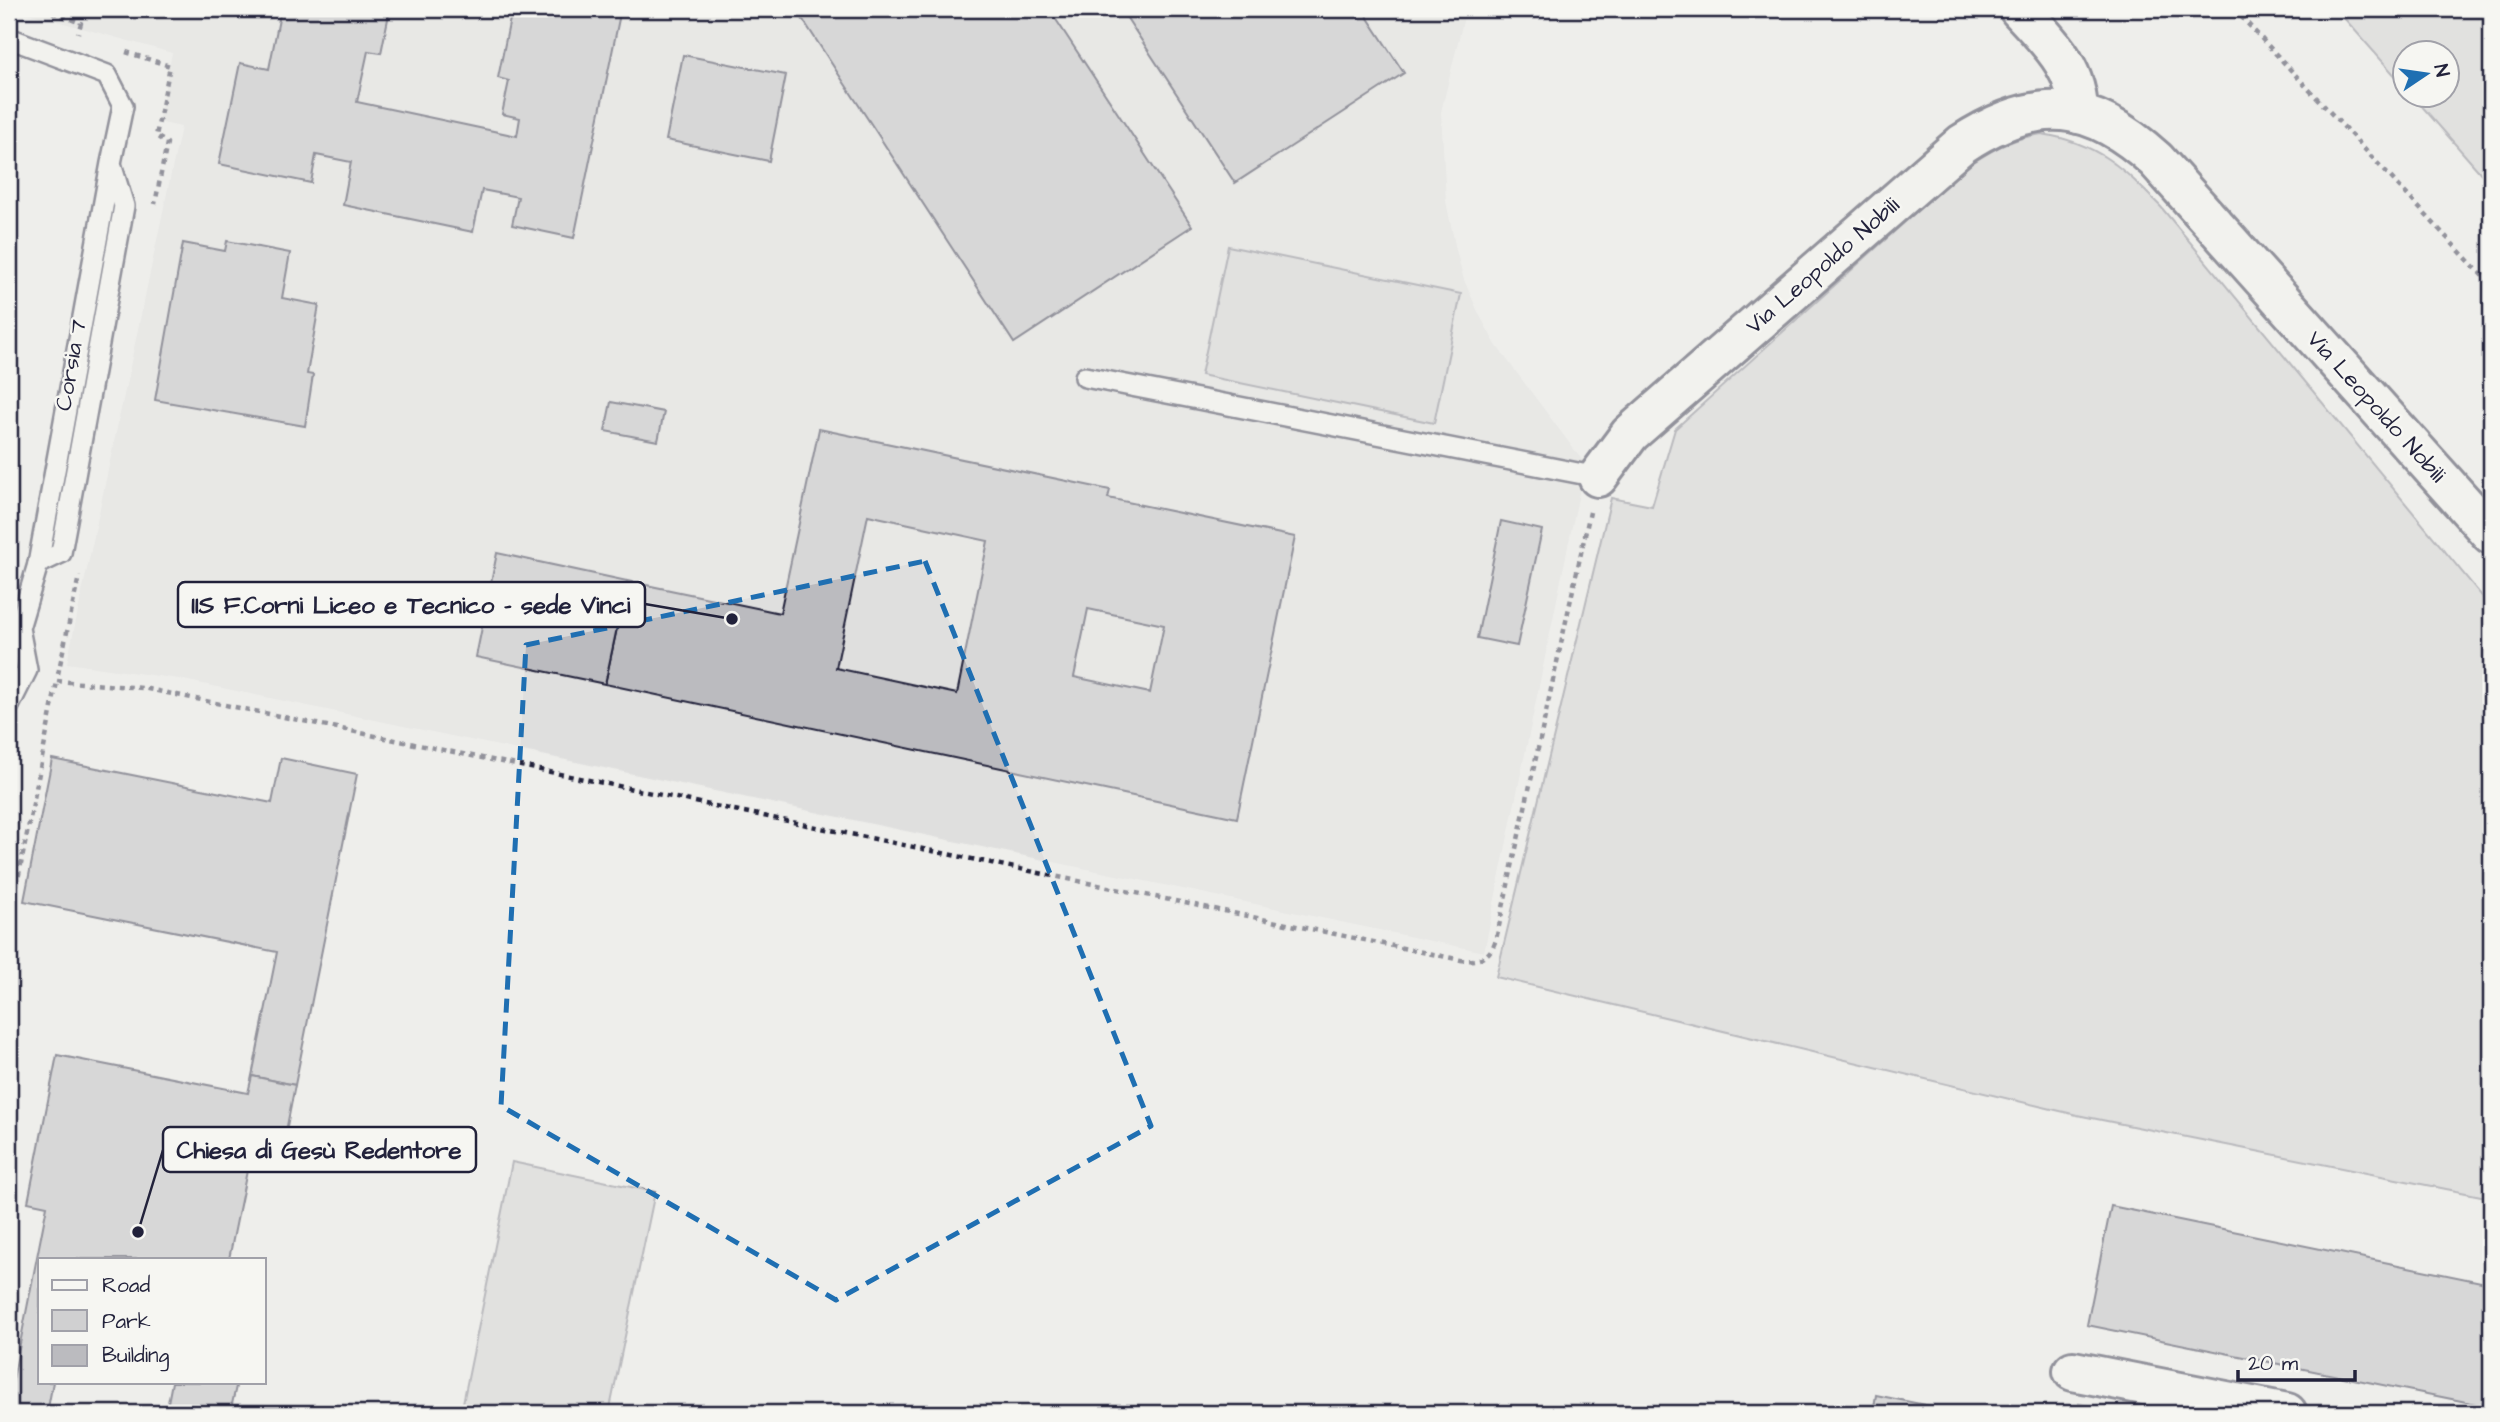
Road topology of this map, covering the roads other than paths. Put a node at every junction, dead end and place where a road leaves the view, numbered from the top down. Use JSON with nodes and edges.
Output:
{"nodes":[{"id":1,"x":2018,"y":9,"type":"edge"},
{"id":2,"x":9,"y":38,"type":"edge"},
{"id":3,"x":2078,"y":114,"type":"junction"},
{"id":4,"x":1085,"y":377,"type":"dead end"},
{"id":5,"x":1598,"y":477,"type":"joint"},
{"id":6,"x":2491,"y":534,"type":"edge"},
{"id":7,"x":12,"y":632,"type":"edge"},
{"id":8,"x":9,"y":706,"type":"edge"},
{"id":9,"x":2073,"y":1371,"type":"dead end"},
{"id":10,"x":2287,"y":1413,"type":"edge"}],
"edges":[{"from":1,"to":3,"type":"street"},
{"from":2,"to":7,"type":"lane"},
{"from":3,"to":5,"type":"street","name":"Via Leopoldo Nobili"},
{"from":3,"to":6,"type":"street","name":"Via Leopoldo Nobili"},
{"from":4,"to":5,"type":"lane"},
{"from":7,"to":8,"type":"lane"},
{"from":9,"to":10,"type":"street"}]}
